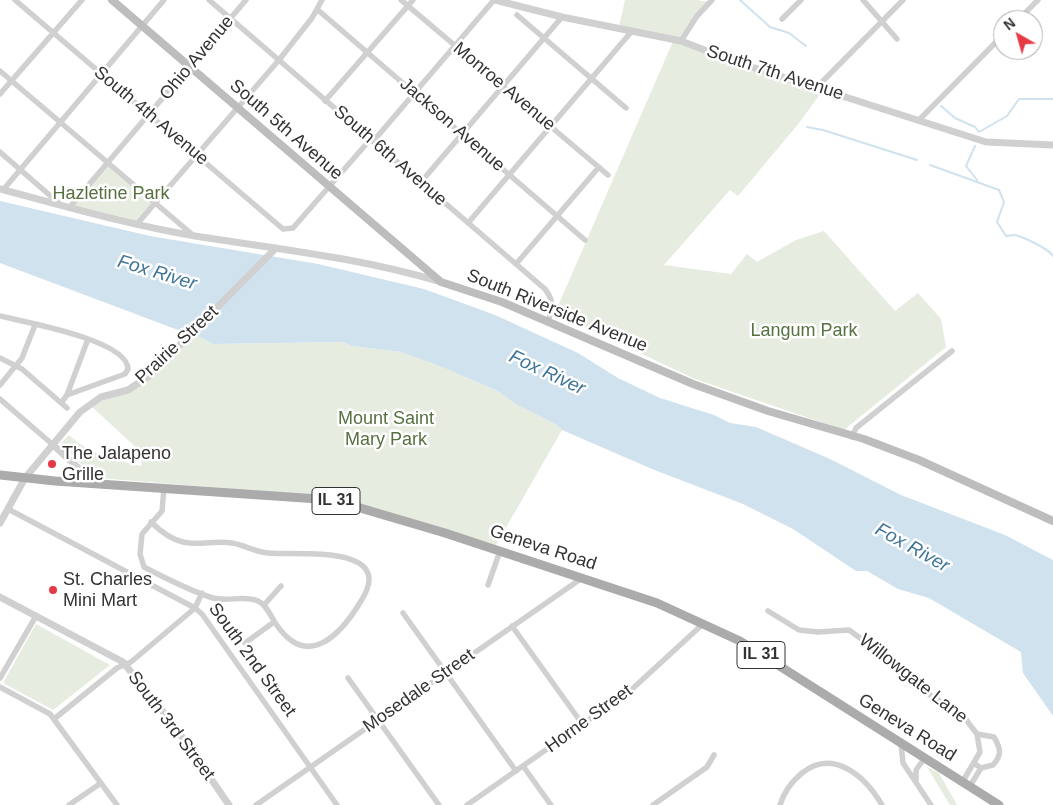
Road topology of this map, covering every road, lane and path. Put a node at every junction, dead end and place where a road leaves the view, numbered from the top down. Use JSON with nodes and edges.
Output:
{"nodes":[{"id":1,"x":15,"y":0,"type":"edge"},
{"id":2,"x":82,"y":0,"type":"edge"},
{"id":3,"x":112,"y":0,"type":"edge"},
{"id":4,"x":164,"y":0,"type":"edge"},
{"id":5,"x":209,"y":0,"type":"edge"},
{"id":6,"x":246,"y":0,"type":"edge"},
{"id":7,"x":322,"y":0,"type":"edge"},
{"id":8,"x":401,"y":0,"type":"edge"},
{"id":9,"x":413,"y":0,"type":"edge"},
{"id":10,"x":495,"y":0,"type":"edge"},
{"id":11,"x":712,"y":0,"type":"edge"},
{"id":12,"x":801,"y":0,"type":"edge"},
{"id":13,"x":863,"y":0,"type":"edge"},
{"id":14,"x":903,"y":0,"type":"edge"},
{"id":15,"x":1038,"y":0,"type":"edge"},
{"id":16,"x":408,"y":6,"type":"junction"},
{"id":17,"x":318,"y":10,"type":"junction"},
{"id":18,"x":1028,"y":10,"type":"edge"},
{"id":19,"x":517,"y":15,"type":"dead end"},
{"id":20,"x":562,"y":17,"type":"junction"},
{"id":21,"x":231,"y":18,"type":"junction"},
{"id":22,"x":782,"y":19,"type":"dead end"},
{"id":23,"x":882,"y":21,"type":"junction"},
{"id":24,"x":142,"y":26,"type":"junction"},
{"id":25,"x":632,"y":31,"type":"junction"},
{"id":26,"x":53,"y":32,"type":"junction"},
{"id":27,"x":544,"y":39,"type":"junction"},
{"id":28,"x":897,"y":39,"type":"dead end"},
{"id":29,"x":681,"y":41,"type":"junction"},
{"id":30,"x":993,"y":45,"type":"edge"},
{"id":31,"x":456,"y":46,"type":"junction"},
{"id":32,"x":367,"y":53,"type":"junction"},
{"id":33,"x":279,"y":60,"type":"junction"},
{"id":34,"x":190,"y":66,"type":"junction"},
{"id":35,"x":0,"y":71,"type":"edge"},
{"id":36,"x":101,"y":74,"type":"junction"},
{"id":37,"x":592,"y":80,"type":"junction"},
{"id":38,"x":12,"y":81,"type":"junction"},
{"id":39,"x":504,"y":86,"type":"junction"},
{"id":40,"x":817,"y":87,"type":"junction"},
{"id":41,"x":415,"y":93,"type":"junction"},
{"id":42,"x":0,"y":94,"type":"edge"},
{"id":43,"x":325,"y":101,"type":"junction"},
{"id":44,"x":237,"y":107,"type":"junction"},
{"id":45,"x":626,"y":108,"type":"dead end"},
{"id":46,"x":149,"y":114,"type":"junction"},
{"id":47,"x":919,"y":120,"type":"junction"},
{"id":48,"x":61,"y":121,"type":"junction"},
{"id":49,"x":551,"y":127,"type":"junction"},
{"id":50,"x":462,"y":134,"type":"junction"},
{"id":51,"x":372,"y":140,"type":"junction"},
{"id":52,"x":1053,"y":145,"type":"edge"},
{"id":53,"x":0,"y":152,"type":"edge"},
{"id":54,"x":197,"y":154,"type":"junction"},
{"id":55,"x":108,"y":162,"type":"junction"},
{"id":56,"x":598,"y":167,"type":"junction"},
{"id":57,"x":20,"y":169,"type":"junction"},
{"id":58,"x":510,"y":175,"type":"junction"},
{"id":59,"x":608,"y":175,"type":"dead end"},
{"id":60,"x":421,"y":182,"type":"junction"},
{"id":61,"x":329,"y":186,"type":"junction"},
{"id":62,"x":2,"y":189,"type":"edge"},
{"id":63,"x":156,"y":202,"type":"junction"},
{"id":64,"x":66,"y":206,"type":"junction"},
{"id":65,"x":557,"y":216,"type":"junction"},
{"id":66,"x":468,"y":223,"type":"junction"},
{"id":67,"x":137,"y":224,"type":"junction"},
{"id":68,"x":194,"y":236,"type":"junction"},
{"id":69,"x":586,"y":240,"type":"dead end"},
{"id":70,"x":276,"y":248,"type":"junction"},
{"id":71,"x":516,"y":264,"type":"junction"},
{"id":72,"x":441,"y":282,"type":"junction"},
{"id":73,"x":0,"y":316,"type":"edge"},
{"id":74,"x":548,"y":321,"type":"junction"},
{"id":75,"x":35,"y":324,"type":"junction"},
{"id":76,"x":88,"y":339,"type":"junction"},
{"id":77,"x":952,"y":351,"type":"dead end"},
{"id":78,"x":0,"y":358,"type":"edge"},
{"id":79,"x":16,"y":366,"type":"junction"},
{"id":80,"x":0,"y":385,"type":"edge"},
{"id":81,"x":67,"y":395,"type":"junction"},
{"id":82,"x":0,"y":399,"type":"edge"},
{"id":83,"x":61,"y":403,"type":"junction"},
{"id":84,"x":67,"y":408,"type":"dead end"},
{"id":85,"x":852,"y":437,"type":"junction"},
{"id":86,"x":52,"y":444,"type":"junction"},
{"id":87,"x":0,"y":475,"type":"edge"},
{"id":88,"x":25,"y":478,"type":"junction"},
{"id":89,"x":95,"y":483,"type":"junction"},
{"id":90,"x":164,"y":488,"type":"junction"},
{"id":91,"x":8,"y":509,"type":"junction"},
{"id":92,"x":1053,"y":521,"type":"edge"},
{"id":93,"x":152,"y":522,"type":"junction"},
{"id":94,"x":0,"y":523,"type":"edge"},
{"id":95,"x":500,"y":551,"type":"junction"},
{"id":96,"x":582,"y":578,"type":"junction"},
{"id":97,"x":488,"y":585,"type":"dead end"},
{"id":98,"x":281,"y":586,"type":"dead end"},
{"id":99,"x":202,"y":593,"type":"junction"},
{"id":100,"x":0,"y":597,"type":"edge"},
{"id":101,"x":264,"y":605,"type":"junction"},
{"id":102,"x":196,"y":608,"type":"junction"},
{"id":103,"x":768,"y":611,"type":"dead end"},
{"id":104,"x":403,"y":613,"type":"dead end"},
{"id":105,"x":36,"y":616,"type":"junction"},
{"id":106,"x":274,"y":622,"type":"junction"},
{"id":107,"x":704,"y":623,"type":"junction"},
{"id":108,"x":512,"y":626,"type":"junction"},
{"id":109,"x":245,"y":643,"type":"dead end"},
{"id":110,"x":125,"y":665,"type":"junction"},
{"id":111,"x":446,"y":673,"type":"junction"},
{"id":112,"x":0,"y":678,"type":"edge"},
{"id":113,"x":348,"y":678,"type":"dead end"},
{"id":114,"x":0,"y":687,"type":"edge"},
{"id":115,"x":54,"y":719,"type":"junction"},
{"id":116,"x":378,"y":720,"type":"junction"},
{"id":117,"x":582,"y":725,"type":"junction"},
{"id":118,"x":977,"y":734,"type":"junction"},
{"id":119,"x":901,"y":744,"type":"junction"},
{"id":120,"x":714,"y":755,"type":"dead end"},
{"id":121,"x":924,"y":759,"type":"junction"},
{"id":122,"x":975,"y":764,"type":"junction"},
{"id":123,"x":523,"y":766,"type":"junction"},
{"id":124,"x":310,"y":767,"type":"junction"},
{"id":125,"x":981,"y":768,"type":"junction"},
{"id":126,"x":516,"y":771,"type":"junction"},
{"id":127,"x":917,"y":782,"type":"junction"},
{"id":128,"x":101,"y":783,"type":"junction"},
{"id":129,"x":966,"y":784,"type":"junction"},
{"id":130,"x":69,"y":805,"type":"edge"},
{"id":131,"x":117,"y":805,"type":"edge"},
{"id":132,"x":229,"y":805,"type":"edge"},
{"id":133,"x":256,"y":805,"type":"edge"},
{"id":134,"x":337,"y":805,"type":"edge"},
{"id":135,"x":439,"y":805,"type":"edge"},
{"id":136,"x":467,"y":805,"type":"edge"},
{"id":137,"x":551,"y":805,"type":"edge"},
{"id":138,"x":653,"y":805,"type":"edge"},
{"id":139,"x":780,"y":805,"type":"edge"},
{"id":140,"x":882,"y":805,"type":"edge"},
{"id":141,"x":931,"y":805,"type":"edge"},
{"id":142,"x":999,"y":805,"type":"edge"}],
"edges":[{"from":1,"to":26,"type":"street","name":"South 4th Avenue"},
{"from":2,"to":26,"type":"street"},
{"from":3,"to":24,"type":"main road","name":"South 5th Avenue"},
{"from":4,"to":24,"type":"street"},
{"from":5,"to":21,"type":"street","name":"South 6th Avenue"},
{"from":6,"to":21,"type":"street","name":"Ohio Avenue"},
{"from":7,"to":17,"type":"street"},
{"from":8,"to":16,"type":"street","name":"Monroe Avenue"},
{"from":9,"to":16,"type":"street"},
{"from":10,"to":20,"type":"street","name":"South 7th Avenue"},
{"from":10,"to":31,"type":"street"},
{"from":11,"to":29,"type":"street"},
{"from":12,"to":22,"type":"street"},
{"from":13,"to":23,"type":"street"},
{"from":14,"to":23,"type":"street"},
{"from":15,"to":18,"type":"street"},
{"from":16,"to":31,"type":"street","name":"Monroe Avenue"},
{"from":16,"to":32,"type":"street"},
{"from":17,"to":32,"type":"street","name":"Jackson Avenue"},
{"from":17,"to":33,"type":"street"},
{"from":19,"to":27,"type":"street"},
{"from":20,"to":25,"type":"street","name":"South 7th Avenue"},
{"from":20,"to":27,"type":"street"},
{"from":21,"to":33,"type":"street","name":"South 6th Avenue"},
{"from":21,"to":34,"type":"street","name":"Ohio Avenue"},
{"from":23,"to":28,"type":"street"},
{"from":23,"to":40,"type":"street"},
{"from":24,"to":34,"type":"main road","name":"South 5th Avenue"},
{"from":24,"to":36,"type":"street"},
{"from":25,"to":29,"type":"street","name":"South 7th Avenue"},
{"from":25,"to":37,"type":"street"},
{"from":26,"to":36,"type":"street","name":"South 4th Avenue"},
{"from":26,"to":38,"type":"street"},
{"from":27,"to":37,"type":"street"},
{"from":27,"to":39,"type":"street"},
{"from":29,"to":40,"type":"street","name":"South 7th Avenue"},
{"from":30,"to":47,"type":"street"},
{"from":31,"to":39,"type":"street","name":"Monroe Avenue"},
{"from":31,"to":41,"type":"street"},
{"from":32,"to":41,"type":"street","name":"Jackson Avenue"},
{"from":32,"to":43,"type":"street"},
{"from":33,"to":43,"type":"street","name":"South 6th Avenue"},
{"from":33,"to":44,"type":"street"},
{"from":34,"to":44,"type":"main road","name":"South 5th Avenue"},
{"from":34,"to":46,"type":"street","name":"Ohio Avenue"},
{"from":35,"to":38,"type":"street"},
{"from":36,"to":46,"type":"street","name":"South 4th Avenue"},
{"from":36,"to":48,"type":"street"},
{"from":37,"to":45,"type":"street"},
{"from":37,"to":49,"type":"street"},
{"from":38,"to":42,"type":"street"},
{"from":38,"to":48,"type":"street"},
{"from":39,"to":49,"type":"street","name":"Monroe Avenue"},
{"from":39,"to":50,"type":"street"},
{"from":40,"to":47,"type":"street","name":"South 7th Avenue"},
{"from":41,"to":50,"type":"street","name":"Jackson Avenue"},
{"from":41,"to":51,"type":"street"},
{"from":43,"to":51,"type":"street","name":"South 6th Avenue"},
{"from":44,"to":54,"type":"street"},
{"from":44,"to":61,"type":"main road","name":"South 5th Avenue"},
{"from":46,"to":54,"type":"street","name":"South 4th Avenue"},
{"from":46,"to":55,"type":"street","name":"Ohio Avenue"},
{"from":47,"to":52,"type":"street","name":"South 7th Avenue"},
{"from":48,"to":55,"type":"street"},
{"from":48,"to":57,"type":"street"},
{"from":49,"to":56,"type":"street","name":"Monroe Avenue"},
{"from":49,"to":58,"type":"street"},
{"from":50,"to":58,"type":"street","name":"Jackson Avenue"},
{"from":50,"to":60,"type":"street"},
{"from":51,"to":60,"type":"street","name":"South 6th Avenue"},
{"from":51,"to":61,"type":"street"},
{"from":53,"to":57,"type":"street"},
{"from":54,"to":61,"type":"street","name":"South 4th Avenue"},
{"from":54,"to":63,"type":"street"},
{"from":55,"to":63,"type":"street"},
{"from":55,"to":64,"type":"street","name":"Ohio Avenue"},
{"from":56,"to":59,"type":"street","name":"Monroe Avenue"},
{"from":56,"to":65,"type":"street"},
{"from":57,"to":62,"type":"street"},
{"from":57,"to":64,"type":"street"},
{"from":58,"to":65,"type":"street","name":"Jackson Avenue"},
{"from":58,"to":66,"type":"street"},
{"from":60,"to":66,"type":"street","name":"South 6th Avenue"},
{"from":61,"to":72,"type":"main road","name":"South 5th Avenue"},
{"from":62,"to":64,"type":"street","name":"South Riverside Avenue"},
{"from":63,"to":67,"type":"street"},
{"from":63,"to":68,"type":"street"},
{"from":64,"to":67,"type":"street","name":"South Riverside Avenue"},
{"from":65,"to":69,"type":"street","name":"Jackson Avenue"},
{"from":65,"to":71,"type":"street"},
{"from":66,"to":71,"type":"street","name":"South 6th Avenue"},
{"from":67,"to":68,"type":"street","name":"South Riverside Avenue"},
{"from":68,"to":70,"type":"street","name":"South Riverside Avenue"},
{"from":70,"to":72,"type":"street","name":"South Riverside Avenue"},
{"from":70,"to":86,"type":"street","name":"Prairie Street"},
{"from":71,"to":74,"type":"street","name":"South 6th Avenue"},
{"from":72,"to":74,"type":"main road","name":"South Riverside Avenue"},
{"from":73,"to":75,"type":"street"},
{"from":74,"to":85,"type":"main road","name":"South Riverside Avenue"},
{"from":75,"to":76,"type":"street"},
{"from":75,"to":79,"type":"street"},
{"from":76,"to":81,"type":"street"},
{"from":76,"to":81,"type":"street"},
{"from":77,"to":85,"type":"street"},
{"from":78,"to":79,"type":"street"},
{"from":79,"to":80,"type":"street"},
{"from":79,"to":83,"type":"street"},
{"from":81,"to":83,"type":"street"},
{"from":82,"to":86,"type":"street"},
{"from":83,"to":84,"type":"street"},
{"from":85,"to":92,"type":"main road","name":"South Riverside Avenue"},
{"from":86,"to":88,"type":"street","name":"Prairie Street"},
{"from":86,"to":89,"type":"street"},
{"from":87,"to":88,"type":"main road","number":"IL 31"},
{"from":88,"to":89,"type":"main road","name":"Geneva Road","number":"IL 31"},
{"from":88,"to":91,"type":"street","name":"Prairie Street"},
{"from":89,"to":90,"type":"main road","name":"Geneva Road","number":"IL 31"},
{"from":90,"to":93,"type":"street"},
{"from":90,"to":95,"type":"main road","name":"Geneva Road","number":"IL 31"},
{"from":91,"to":94,"type":"street","name":"Prairie Street"},
{"from":91,"to":102,"type":"street","name":"South 2nd Street"},
{"from":93,"to":99,"type":"street"},
{"from":93,"to":106,"type":"street"},
{"from":95,"to":96,"type":"main road","name":"Geneva Road","number":"IL 31"},
{"from":95,"to":97,"type":"street"},
{"from":96,"to":107,"type":"main road","name":"Geneva Road","number":"IL 31"},
{"from":96,"to":108,"type":"street","name":"Mosedale Street"},
{"from":98,"to":101,"type":"street"},
{"from":99,"to":101,"type":"street"},
{"from":99,"to":102,"type":"street"},
{"from":100,"to":105,"type":"street","name":"South 3rd Street"},
{"from":101,"to":106,"type":"street"},
{"from":102,"to":110,"type":"street"},
{"from":102,"to":124,"type":"street","name":"South 2nd Street"},
{"from":103,"to":118,"type":"street","name":"Willowgate Lane"},
{"from":104,"to":111,"type":"street"},
{"from":105,"to":110,"type":"street","name":"South 3rd Street"},
{"from":105,"to":112,"type":"street"},
{"from":106,"to":109,"type":"street"},
{"from":107,"to":117,"type":"street","name":"Horne Street"},
{"from":107,"to":119,"type":"main road","name":"Geneva Road","number":"IL 31"},
{"from":108,"to":111,"type":"street","name":"Mosedale Street"},
{"from":108,"to":117,"type":"street"},
{"from":110,"to":115,"type":"street"},
{"from":110,"to":132,"type":"street","name":"South 3rd Street"},
{"from":111,"to":116,"type":"street","name":"Mosedale Street"},
{"from":111,"to":126,"type":"street"},
{"from":113,"to":116,"type":"street"},
{"from":114,"to":115,"type":"street"},
{"from":115,"to":128,"type":"street"},
{"from":116,"to":124,"type":"street","name":"Mosedale Street"},
{"from":116,"to":135,"type":"street"},
{"from":117,"to":123,"type":"street","name":"Horne Street"},
{"from":118,"to":122,"type":"street","name":"Willowgate Lane"},
{"from":118,"to":125,"type":"street"},
{"from":119,"to":121,"type":"main road","name":"Geneva Road","number":"IL 31"},
{"from":119,"to":127,"type":"street"},
{"from":120,"to":138,"type":"street"},
{"from":121,"to":127,"type":"street"},
{"from":121,"to":129,"type":"main road","name":"Geneva Road","number":"IL 31"},
{"from":122,"to":125,"type":"street"},
{"from":122,"to":129,"type":"street","name":"Willowgate Lane"},
{"from":123,"to":126,"type":"street","name":"Horne Street"},
{"from":123,"to":137,"type":"street"},
{"from":124,"to":133,"type":"street","name":"Mosedale Street"},
{"from":124,"to":134,"type":"street","name":"South 2nd Street"},
{"from":125,"to":129,"type":"street"},
{"from":126,"to":136,"type":"street","name":"Horne Street"},
{"from":127,"to":141,"type":"street"},
{"from":128,"to":130,"type":"street"},
{"from":128,"to":131,"type":"street"},
{"from":129,"to":142,"type":"main road","name":"Geneva Road","number":"IL 31"},
{"from":139,"to":140,"type":"street"}]}
